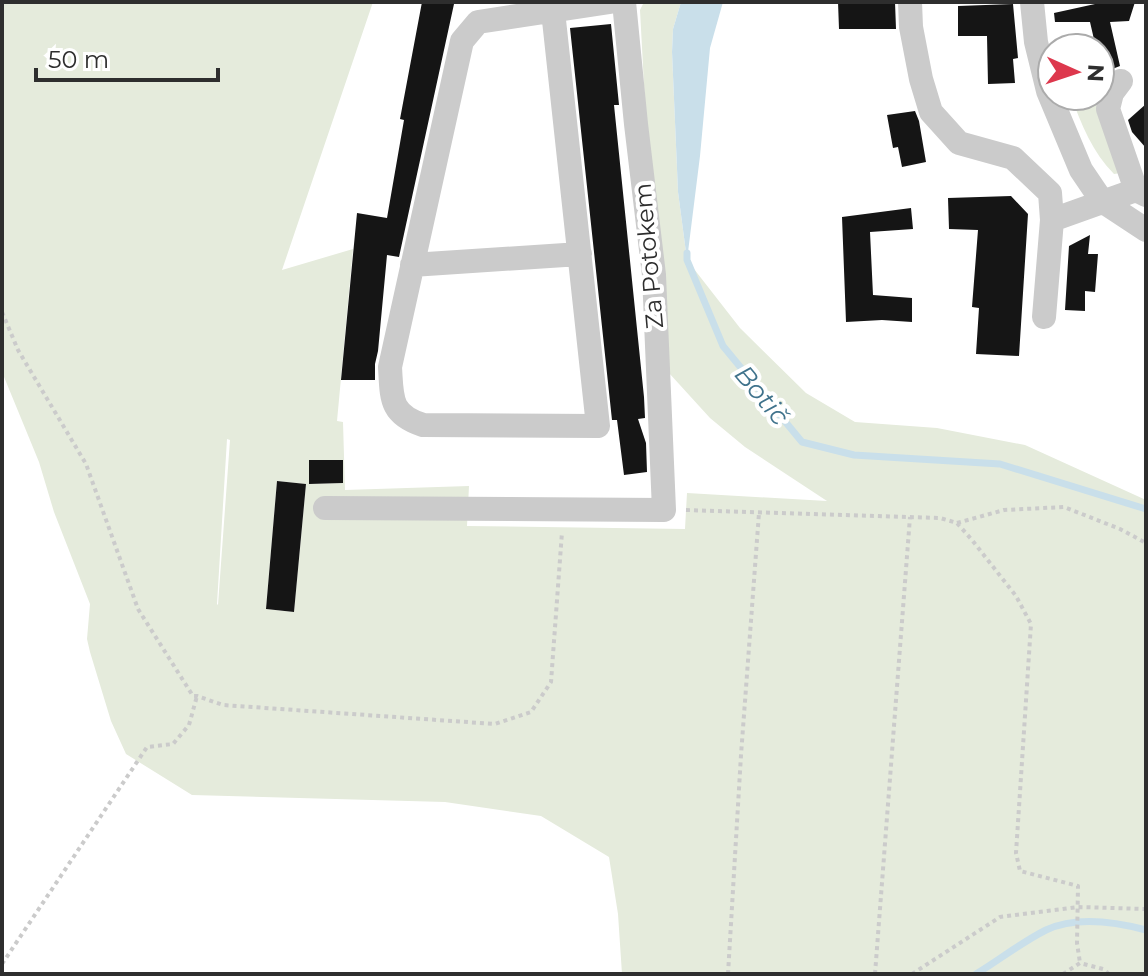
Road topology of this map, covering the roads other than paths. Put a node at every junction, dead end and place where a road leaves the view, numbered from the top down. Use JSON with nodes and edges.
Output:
{"nodes":[{"id":1,"x":610,"y":2,"type":"edge"},
{"id":2,"x":624,"y":2,"type":"edge"},
{"id":3,"x":910,"y":2,"type":"edge"},
{"id":4,"x":1032,"y":2,"type":"edge"},
{"id":5,"x":553,"y":11,"type":"junction"},
{"id":6,"x":1121,"y":81,"type":"dead end"},
{"id":7,"x":1141,"y":193,"type":"edge"},
{"id":8,"x":1102,"y":201,"type":"junction"},
{"id":9,"x":1052,"y":220,"type":"junction"},
{"id":10,"x":1146,"y":230,"type":"edge"},
{"id":11,"x":580,"y":254,"type":"junction"},
{"id":12,"x":412,"y":265,"type":"junction"},
{"id":13,"x":1044,"y":317,"type":"dead end"},
{"id":14,"x":325,"y":508,"type":"dead end"}],
"edges":[{"from":1,"to":5,"type":"street"},
{"from":2,"to":14,"type":"street","name":"Za Potokem"},
{"from":3,"to":9,"type":"street"},
{"from":4,"to":8,"type":"street"},
{"from":5,"to":11,"type":"street"},
{"from":5,"to":12,"type":"street"},
{"from":6,"to":7,"type":"street"},
{"from":7,"to":8,"type":"street"},
{"from":8,"to":9,"type":"street"},
{"from":8,"to":10,"type":"street"},
{"from":9,"to":13,"type":"street"},
{"from":11,"to":12,"type":"street"},
{"from":11,"to":12,"type":"street"}]}
